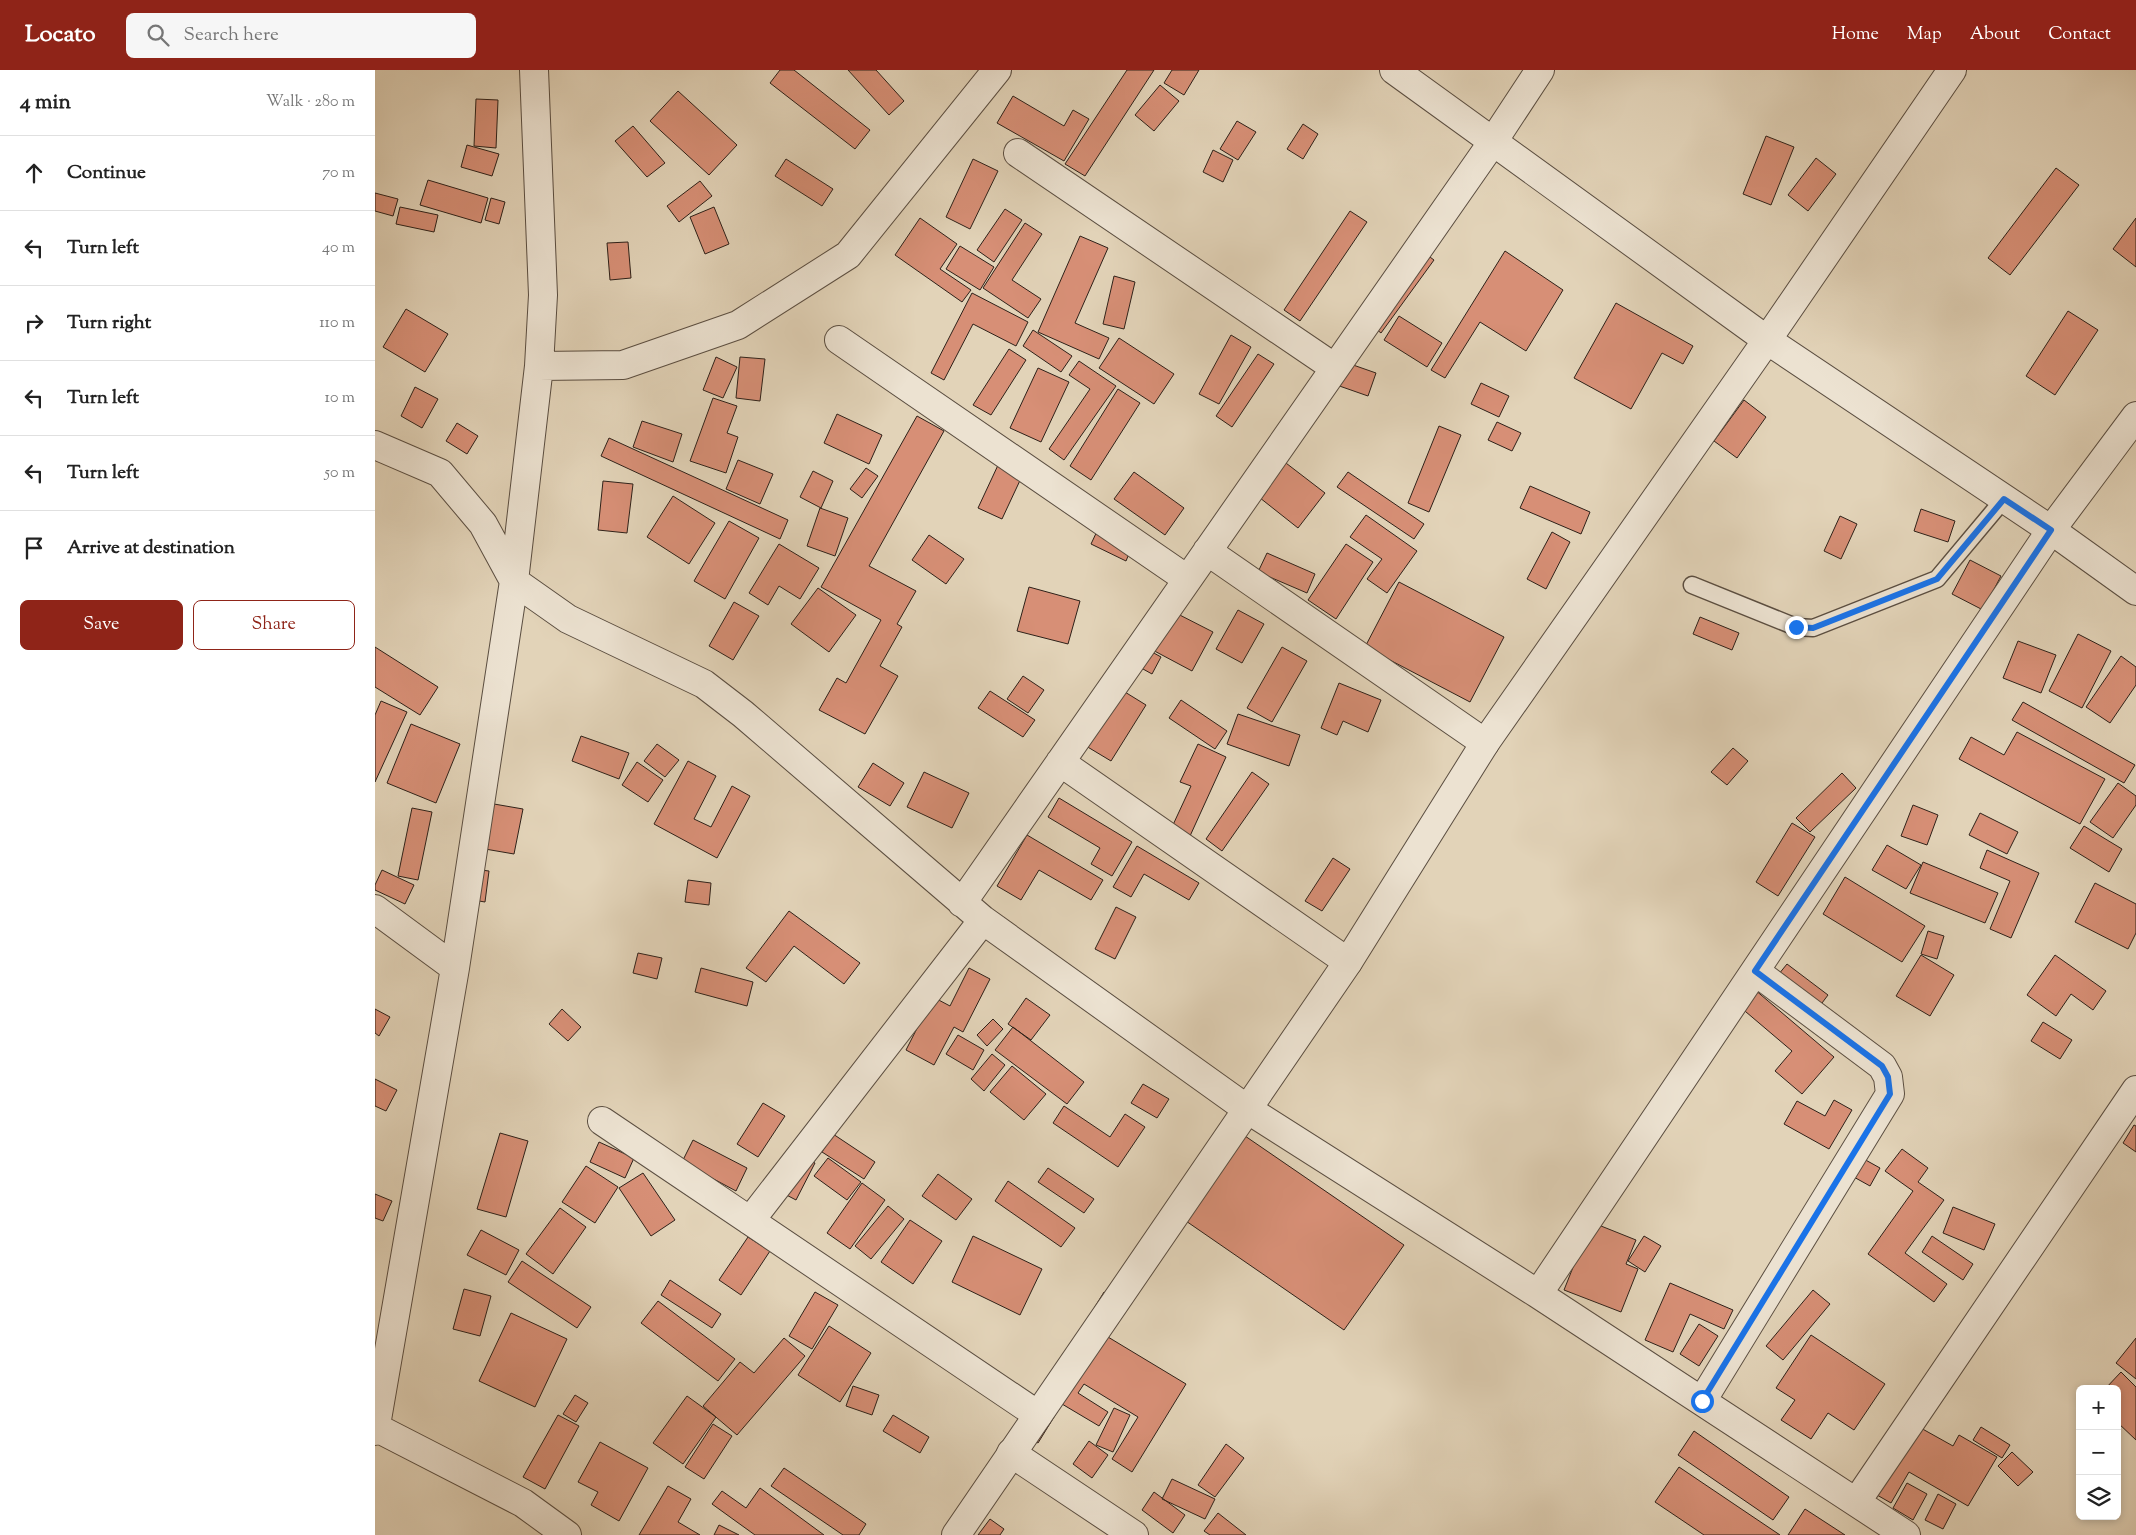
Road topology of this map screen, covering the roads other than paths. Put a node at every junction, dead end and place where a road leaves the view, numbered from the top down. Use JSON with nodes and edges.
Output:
{"nodes":[{"id":1,"x":534,"y":70,"type":"edge"},
{"id":2,"x":997,"y":70,"type":"edge"},
{"id":3,"x":1393,"y":70,"type":"edge"},
{"id":4,"x":1540,"y":70,"type":"edge"},
{"id":5,"x":1952,"y":70,"type":"edge"},
{"id":6,"x":1492,"y":143,"type":"junction"},
{"id":7,"x":1018,"y":153,"type":"dead end"},
{"id":8,"x":839,"y":340,"type":"dead end"},
{"id":9,"x":1767,"y":340,"type":"junction"},
{"id":10,"x":539,"y":366,"type":"junction"},
{"id":11,"x":1335,"y":368,"type":"junction"},
{"id":12,"x":2136,"y":416,"type":"edge"},
{"id":13,"x":375,"y":445,"type":"edge"},
{"id":14,"x":2004,"y":499,"type":"junction"},
{"id":15,"x":2051,"y":530,"type":"junction"},
{"id":16,"x":1207,"y":551,"type":"junction"},
{"id":17,"x":1187,"y":579,"type":"junction"},
{"id":18,"x":514,"y":580,"type":"junction"},
{"id":19,"x":1692,"y":586,"type":"dead end"},
{"id":20,"x":2136,"y":591,"type":"edge"},
{"id":21,"x":1485,"y":743,"type":"junction"},
{"id":22,"x":1060,"y":762,"type":"junction"},
{"id":23,"x":962,"y":902,"type":"junction"},
{"id":24,"x":375,"y":909,"type":"edge"},
{"id":25,"x":983,"y":920,"type":"junction"},
{"id":26,"x":1348,"y":962,"type":"junction"},
{"id":27,"x":455,"y":968,"type":"junction"},
{"id":28,"x":1755,"y":971,"type":"junction"},
{"id":29,"x":2136,"y":1090,"type":"edge"},
{"id":30,"x":1247,"y":1109,"type":"junction"},
{"id":31,"x":602,"y":1121,"type":"dead end"},
{"id":32,"x":750,"y":1221,"type":"junction"},
{"id":33,"x":1538,"y":1294,"type":"junction"},
{"id":34,"x":1702,"y":1401,"type":"junction"},
{"id":35,"x":1038,"y":1415,"type":"junction"},
{"id":36,"x":380,"y":1431,"type":"edge"},
{"id":37,"x":1011,"y":1453,"type":"junction"},
{"id":38,"x":1857,"y":1501,"type":"junction"},
{"id":39,"x":567,"y":1535,"type":"edge"},
{"id":40,"x":956,"y":1535,"type":"edge"},
{"id":41,"x":1134,"y":1535,"type":"edge"},
{"id":42,"x":1907,"y":1535,"type":"edge"}],
"edges":[{"from":1,"to":10,"type":"street"},
{"from":2,"to":10,"type":"street"},
{"from":3,"to":6,"type":"street"},
{"from":4,"to":6,"type":"street"},
{"from":5,"to":9,"type":"street"},
{"from":6,"to":9,"type":"street"},
{"from":6,"to":11,"type":"street"},
{"from":7,"to":11,"type":"street"},
{"from":8,"to":17,"type":"street"},
{"from":9,"to":14,"type":"street"},
{"from":9,"to":21,"type":"street"},
{"from":10,"to":18,"type":"street"},
{"from":11,"to":16,"type":"street"},
{"from":12,"to":15,"type":"street"},
{"from":13,"to":18,"type":"street"},
{"from":14,"to":15,"type":"street"},
{"from":14,"to":19,"type":"lane"},
{"from":15,"to":20,"type":"street"},
{"from":15,"to":28,"type":"street"},
{"from":16,"to":17,"type":"street"},
{"from":16,"to":21,"type":"street"},
{"from":17,"to":22,"type":"street"},
{"from":18,"to":23,"type":"street"},
{"from":18,"to":27,"type":"street"},
{"from":21,"to":26,"type":"street"},
{"from":22,"to":23,"type":"street"},
{"from":22,"to":26,"type":"street"},
{"from":23,"to":25,"type":"street"},
{"from":24,"to":27,"type":"street"},
{"from":25,"to":30,"type":"street"},
{"from":25,"to":32,"type":"street"},
{"from":26,"to":30,"type":"street"},
{"from":27,"to":36,"type":"street"},
{"from":28,"to":33,"type":"street"},
{"from":28,"to":34,"type":"street"},
{"from":29,"to":38,"type":"street"},
{"from":30,"to":33,"type":"street"},
{"from":30,"to":35,"type":"street"},
{"from":31,"to":32,"type":"street"},
{"from":32,"to":35,"type":"street"},
{"from":33,"to":34,"type":"street"},
{"from":34,"to":38,"type":"street"},
{"from":35,"to":37,"type":"street"},
{"from":36,"to":39,"type":"street"},
{"from":37,"to":40,"type":"street"},
{"from":37,"to":41,"type":"street"},
{"from":38,"to":42,"type":"street"}]}
